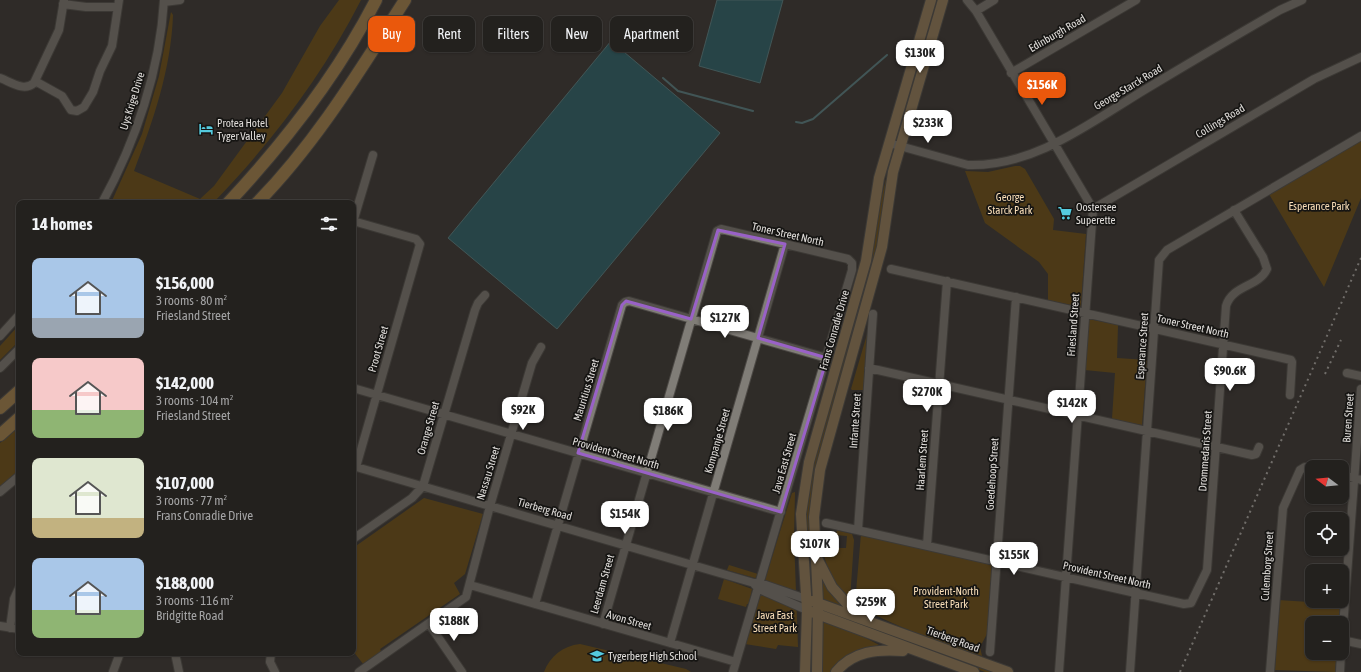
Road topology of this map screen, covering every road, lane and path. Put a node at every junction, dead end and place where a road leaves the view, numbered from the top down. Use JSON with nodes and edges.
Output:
{"nodes":[{"id":1,"x":180,"y":0,"type":"edge"},
{"id":2,"x":376,"y":0,"type":"edge"},
{"id":3,"x":400,"y":0,"type":"edge"},
{"id":4,"x":405,"y":0,"type":"edge"},
{"id":5,"x":931,"y":0,"type":"edge"},
{"id":6,"x":943,"y":0,"type":"edge"},
{"id":7,"x":994,"y":0,"type":"edge"},
{"id":8,"x":1136,"y":0,"type":"edge"},
{"id":9,"x":1302,"y":0,"type":"edge"},
{"id":10,"x":164,"y":1,"type":"edge"},
{"id":11,"x":63,"y":2,"type":"edge"},
{"id":12,"x":119,"y":4,"type":"edge"},
{"id":13,"x":971,"y":5,"type":"edge"},
{"id":14,"x":1361,"y":57,"type":"edge"},
{"id":15,"x":366,"y":60,"type":"junction"},
{"id":16,"x":1011,"y":73,"type":"junction"},
{"id":17,"x":0,"y":78,"type":"edge"},
{"id":18,"x":38,"y":83,"type":"junction"},
{"id":19,"x":1361,"y":136,"type":"edge"},
{"id":20,"x":889,"y":143,"type":"junction"},
{"id":21,"x":1053,"y":144,"type":"junction"},
{"id":22,"x":900,"y":146,"type":"junction"},
{"id":23,"x":373,"y":155,"type":"dead end"},
{"id":24,"x":103,"y":200,"type":"edge"},
{"id":25,"x":231,"y":200,"type":"edge"},
{"id":26,"x":259,"y":200,"type":"edge"},
{"id":27,"x":1093,"y":209,"type":"junction"},
{"id":28,"x":1234,"y":210,"type":"junction"},
{"id":29,"x":356,"y":211,"type":"edge"},
{"id":30,"x":356,"y":222,"type":"edge"},
{"id":31,"x":720,"y":230,"type":"joint"},
{"id":32,"x":785,"y":244,"type":"junction"},
{"id":33,"x":851,"y":261,"type":"joint"},
{"id":34,"x":891,"y":269,"type":"dead end"},
{"id":35,"x":947,"y":281,"type":"junction"},
{"id":36,"x":485,"y":295,"type":"dead end"},
{"id":37,"x":1016,"y":297,"type":"junction"},
{"id":38,"x":1085,"y":313,"type":"junction"},
{"id":39,"x":874,"y":314,"type":"dead end"},
{"id":40,"x":16,"y":318,"type":"edge"},
{"id":41,"x":691,"y":319,"type":"junction"},
{"id":42,"x":1154,"y":329,"type":"junction"},
{"id":43,"x":0,"y":336,"type":"edge"},
{"id":44,"x":758,"y":338,"type":"junction"},
{"id":45,"x":1224,"y":344,"type":"junction"},
{"id":46,"x":541,"y":347,"type":"dead end"},
{"id":47,"x":16,"y":352,"type":"edge"},
{"id":48,"x":827,"y":358,"type":"junction"},
{"id":49,"x":0,"y":368,"type":"edge"},
{"id":50,"x":869,"y":368,"type":"junction"},
{"id":51,"x":1347,"y":373,"type":"dead end"},
{"id":52,"x":1361,"y":376,"type":"edge"},
{"id":53,"x":939,"y":384,"type":"junction"},
{"id":54,"x":356,"y":389,"type":"edge"},
{"id":55,"x":1361,"y":389,"type":"edge"},
{"id":56,"x":16,"y":394,"type":"edge"},
{"id":57,"x":376,"y":394,"type":"junction"},
{"id":58,"x":1290,"y":395,"type":"dead end"},
{"id":59,"x":1008,"y":400,"type":"junction"},
{"id":60,"x":0,"y":408,"type":"edge"},
{"id":61,"x":444,"y":414,"type":"junction"},
{"id":62,"x":1078,"y":416,"type":"junction"},
{"id":63,"x":16,"y":421,"type":"edge"},
{"id":64,"x":1146,"y":431,"type":"junction"},
{"id":65,"x":0,"y":434,"type":"edge"},
{"id":66,"x":512,"y":434,"type":"junction"},
{"id":67,"x":1259,"y":446,"type":"dead end"},
{"id":68,"x":1216,"y":447,"type":"junction"},
{"id":69,"x":578,"y":453,"type":"junction"},
{"id":70,"x":356,"y":460,"type":"edge"},
{"id":71,"x":356,"y":468,"type":"edge"},
{"id":72,"x":1305,"y":469,"type":"edge"},
{"id":73,"x":646,"y":473,"type":"junction"},
{"id":74,"x":16,"y":479,"type":"edge"},
{"id":75,"x":1358,"y":479,"type":"edge"},
{"id":76,"x":423,"y":486,"type":"junction"},
{"id":77,"x":0,"y":492,"type":"edge"},
{"id":78,"x":713,"y":492,"type":"junction"},
{"id":79,"x":490,"y":506,"type":"junction"},
{"id":80,"x":781,"y":512,"type":"junction"},
{"id":81,"x":826,"y":523,"type":"dead end"},
{"id":82,"x":557,"y":525,"type":"junction"},
{"id":83,"x":858,"y":530,"type":"junction"},
{"id":84,"x":356,"y":537,"type":"edge"},
{"id":85,"x":625,"y":545,"type":"junction"},
{"id":86,"x":927,"y":545,"type":"junction"},
{"id":87,"x":815,"y":555,"type":"junction"},
{"id":88,"x":996,"y":562,"type":"junction"},
{"id":89,"x":692,"y":565,"type":"junction"},
{"id":90,"x":1066,"y":577,"type":"junction"},
{"id":91,"x":470,"y":585,"type":"junction"},
{"id":92,"x":758,"y":585,"type":"junction"},
{"id":93,"x":1135,"y":593,"type":"junction"},
{"id":94,"x":16,"y":596,"type":"edge"},
{"id":95,"x":806,"y":599,"type":"junction"},
{"id":96,"x":1194,"y":600,"type":"joint"},
{"id":97,"x":818,"y":603,"type":"junction"},
{"id":98,"x":535,"y":604,"type":"junction"},
{"id":99,"x":807,"y":610,"type":"junction"},
{"id":100,"x":818,"y":614,"type":"junction"},
{"id":101,"x":1344,"y":616,"type":"edge"},
{"id":102,"x":859,"y":617,"type":"junction"},
{"id":103,"x":428,"y":624,"type":"junction"},
{"id":104,"x":603,"y":624,"type":"junction"},
{"id":105,"x":0,"y":626,"type":"edge"},
{"id":106,"x":10,"y":628,"type":"junction"},
{"id":107,"x":16,"y":629,"type":"edge"},
{"id":108,"x":1349,"y":642,"type":"edge"},
{"id":109,"x":670,"y":643,"type":"junction"},
{"id":110,"x":1361,"y":644,"type":"edge"},
{"id":111,"x":917,"y":651,"type":"junction"},
{"id":112,"x":990,"y":652,"type":"dead end"},
{"id":113,"x":119,"y":656,"type":"edge"},
{"id":114,"x":176,"y":656,"type":"edge"},
{"id":115,"x":271,"y":656,"type":"edge"},
{"id":116,"x":1341,"y":660,"type":"edge"},
{"id":117,"x":736,"y":662,"type":"junction"},
{"id":118,"x":114,"y":672,"type":"edge"},
{"id":119,"x":179,"y":672,"type":"edge"},
{"id":120,"x":275,"y":672,"type":"edge"},
{"id":121,"x":359,"y":672,"type":"edge"},
{"id":122,"x":462,"y":672,"type":"edge"},
{"id":123,"x":733,"y":672,"type":"edge"},
{"id":124,"x":805,"y":672,"type":"edge"},
{"id":125,"x":817,"y":672,"type":"edge"},
{"id":126,"x":836,"y":672,"type":"edge"},
{"id":127,"x":974,"y":672,"type":"edge"},
{"id":128,"x":1008,"y":672,"type":"edge"},
{"id":129,"x":1059,"y":672,"type":"edge"},
{"id":130,"x":1130,"y":672,"type":"edge"},
{"id":131,"x":1270,"y":672,"type":"edge"},
{"id":132,"x":1340,"y":672,"type":"edge"}],
"edges":[{"from":1,"to":10,"type":"street"},
{"from":2,"to":25,"type":"highway"},
{"from":3,"to":15,"type":"highway"},
{"from":4,"to":15,"type":"highway"},
{"from":5,"to":20,"type":"main road","name":"Frans Conradie Drive"},
{"from":6,"to":22,"type":"main road"},
{"from":7,"to":13,"type":"street"},
{"from":8,"to":16,"type":"street","name":"Edinburgh Road"},
{"from":9,"to":21,"type":"street","name":"George Starck Road"},
{"from":10,"to":24,"type":"street","name":"Uys Krige Drive"},
{"from":11,"to":12,"type":"street"},
{"from":11,"to":18,"type":"street"},
{"from":12,"to":18,"type":"street"},
{"from":13,"to":16,"type":"street"},
{"from":14,"to":27,"type":"street","name":"Collings Road"},
{"from":15,"to":26,"type":"highway"},
{"from":16,"to":21,"type":"street"},
{"from":17,"to":18,"type":"street"},
{"from":19,"to":28,"type":"street","name":"Esperance Street"},
{"from":20,"to":22,"type":"street","name":"George Starck Road"},
{"from":20,"to":95,"type":"main road","name":"Frans Conradie Drive"},
{"from":21,"to":22,"type":"street","name":"George Starck Road"},
{"from":21,"to":27,"type":"street"},
{"from":22,"to":87,"type":"main road"},
{"from":23,"to":29,"type":"street"},
{"from":27,"to":38,"type":"street","name":"Friesland Street"},
{"from":28,"to":42,"type":"street","name":"Esperance Street"},
{"from":28,"to":45,"type":"street","name":"Drommedaris Street"},
{"from":30,"to":57,"type":"street","name":"Proot Street"},
{"from":31,"to":32,"type":"street","name":"Toner Street North"},
{"from":31,"to":41,"type":"street","name":"Leerdam Street"},
{"from":32,"to":33,"type":"street","name":"Toner Street North"},
{"from":32,"to":44,"type":"street","name":"Kompanje Street"},
{"from":33,"to":48,"type":"street","name":"Java East Street"},
{"from":34,"to":35,"type":"street","name":"Toner Street North"},
{"from":35,"to":37,"type":"street","name":"Toner Street North"},
{"from":35,"to":53,"type":"street","name":"Haarlem Street"},
{"from":36,"to":61,"type":"street","name":"Orange Street"},
{"from":37,"to":38,"type":"street","name":"Toner Street North"},
{"from":37,"to":59,"type":"street","name":"Goedehoop Street"},
{"from":38,"to":42,"type":"street","name":"Toner Street North"},
{"from":38,"to":62,"type":"street","name":"Friesland Street"},
{"from":39,"to":50,"type":"street","name":"Infante Street"},
{"from":40,"to":43,"type":"street"},
{"from":41,"to":44,"type":"street"},
{"from":41,"to":69,"type":"street","name":"Mauritius Street"},
{"from":41,"to":73,"type":"street","name":"Leerdam Street"},
{"from":42,"to":45,"type":"street","name":"Toner Street North"},
{"from":42,"to":64,"type":"street","name":"Esperance Street"},
{"from":44,"to":48,"type":"street"},
{"from":44,"to":78,"type":"street","name":"Kompanje Street"},
{"from":45,"to":58,"type":"street","name":"Toner Street North"},
{"from":45,"to":68,"type":"street","name":"Drommedaris Street"},
{"from":46,"to":66,"type":"street","name":"Nassau Street"},
{"from":47,"to":49,"type":"street"},
{"from":48,"to":80,"type":"street","name":"Java East Street"},
{"from":50,"to":53,"type":"street"},
{"from":50,"to":83,"type":"street","name":"Infante Street"},
{"from":51,"to":52,"type":"street"},
{"from":53,"to":59,"type":"street"},
{"from":53,"to":86,"type":"street","name":"Haarlem Street"},
{"from":54,"to":57,"type":"street","name":"Provident Street North"},
{"from":55,"to":75,"type":"street","name":"Buren Street"},
{"from":56,"to":60,"type":"highway"},
{"from":57,"to":61,"type":"street","name":"Provident Street North"},
{"from":57,"to":70,"type":"street","name":"Proot Street"},
{"from":59,"to":62,"type":"street"},
{"from":59,"to":88,"type":"street","name":"Goedehoop Street"},
{"from":61,"to":66,"type":"street","name":"Provident Street North"},
{"from":61,"to":76,"type":"street","name":"Orange Street"},
{"from":62,"to":64,"type":"street"},
{"from":62,"to":90,"type":"street","name":"Friesland Street"},
{"from":63,"to":65,"type":"highway"},
{"from":64,"to":68,"type":"street"},
{"from":64,"to":93,"type":"street","name":"Esperance Street"},
{"from":66,"to":69,"type":"street","name":"Provident Street North"},
{"from":66,"to":79,"type":"street","name":"Nassau Street"},
{"from":67,"to":68,"type":"street"},
{"from":68,"to":96,"type":"street","name":"Drommedaris Street"},
{"from":69,"to":73,"type":"street","name":"Provident Street North"},
{"from":69,"to":82,"type":"street","name":"Mauritius Street"},
{"from":71,"to":76,"type":"street","name":"Tierberg Road"},
{"from":72,"to":131,"type":"street","name":"Culemborg Street"},
{"from":73,"to":78,"type":"street","name":"Provident Street North"},
{"from":73,"to":85,"type":"street","name":"Leerdam Street"},
{"from":74,"to":77,"type":"street"},
{"from":75,"to":101,"type":"street","name":"Buren Street"},
{"from":76,"to":79,"type":"street","name":"Tierberg Road"},
{"from":76,"to":84,"type":"street","name":"Orange Street"},
{"from":78,"to":80,"type":"street","name":"Provident Street North"},
{"from":78,"to":89,"type":"street","name":"Kompanje Street"},
{"from":79,"to":82,"type":"street","name":"Tierberg Road"},
{"from":79,"to":91,"type":"street","name":"Nassau Street"},
{"from":80,"to":92,"type":"street","name":"Java East Street"},
{"from":81,"to":83,"type":"street","name":"Provident Street North"},
{"from":82,"to":85,"type":"street","name":"Tierberg Road"},
{"from":82,"to":98,"type":"street","name":"Mauritius Street"},
{"from":83,"to":86,"type":"street","name":"Provident Street North"},
{"from":85,"to":89,"type":"street","name":"Tierberg Road"},
{"from":85,"to":104,"type":"street","name":"Leerdam Street"},
{"from":86,"to":88,"type":"street","name":"Provident Street North"},
{"from":87,"to":97,"type":"main road"},
{"from":87,"to":102,"type":"main road"},
{"from":88,"to":90,"type":"street","name":"Provident Street North"},
{"from":88,"to":112,"type":"street","name":"Goedehoop Street"},
{"from":89,"to":92,"type":"street","name":"Tierberg Road"},
{"from":89,"to":109,"type":"street","name":"Kompanje Street"},
{"from":90,"to":93,"type":"street","name":"Provident Street North"},
{"from":90,"to":129,"type":"street","name":"Friesland Street"},
{"from":91,"to":98,"type":"street","name":"Avon Street"},
{"from":91,"to":103,"type":"street"},
{"from":92,"to":95,"type":"street","name":"Tierberg Road"},
{"from":92,"to":99,"type":"street","name":"Tierberg Road"},
{"from":92,"to":117,"type":"street","name":"Java East Street"},
{"from":93,"to":96,"type":"street","name":"Provident Street North"},
{"from":93,"to":130,"type":"street","name":"Esperance Street"},
{"from":94,"to":106,"type":"street"},
{"from":95,"to":97,"type":"main road","name":"Tierberg Road"},
{"from":95,"to":99,"type":"main road","name":"Frans Conradie Drive"},
{"from":97,"to":100,"type":"main road"},
{"from":97,"to":102,"type":"main road","name":"Tierberg Road"},
{"from":98,"to":104,"type":"street","name":"Avon Street"},
{"from":99,"to":100,"type":"main road","name":"Tierberg Road"},
{"from":99,"to":124,"type":"main road","name":"Frans Conradie Drive"},
{"from":100,"to":111,"type":"main road","name":"Tierberg Road"},
{"from":100,"to":125,"type":"main road"},
{"from":102,"to":128,"type":"main road","name":"Tierberg Road"},
{"from":103,"to":121,"type":"street"},
{"from":103,"to":122,"type":"street"},
{"from":104,"to":109,"type":"street","name":"Avon Street"},
{"from":105,"to":106,"type":"street"},
{"from":106,"to":107,"type":"street"},
{"from":108,"to":110,"type":"street"},
{"from":109,"to":117,"type":"street","name":"Avon Street"},
{"from":111,"to":126,"type":"main road"},
{"from":111,"to":127,"type":"main road","name":"Tierberg Road"},
{"from":113,"to":118,"type":"street"},
{"from":114,"to":119,"type":"street"},
{"from":115,"to":120,"type":"street"},
{"from":116,"to":132,"type":"street"},
{"from":117,"to":123,"type":"street","name":"Java East Street"}]}
